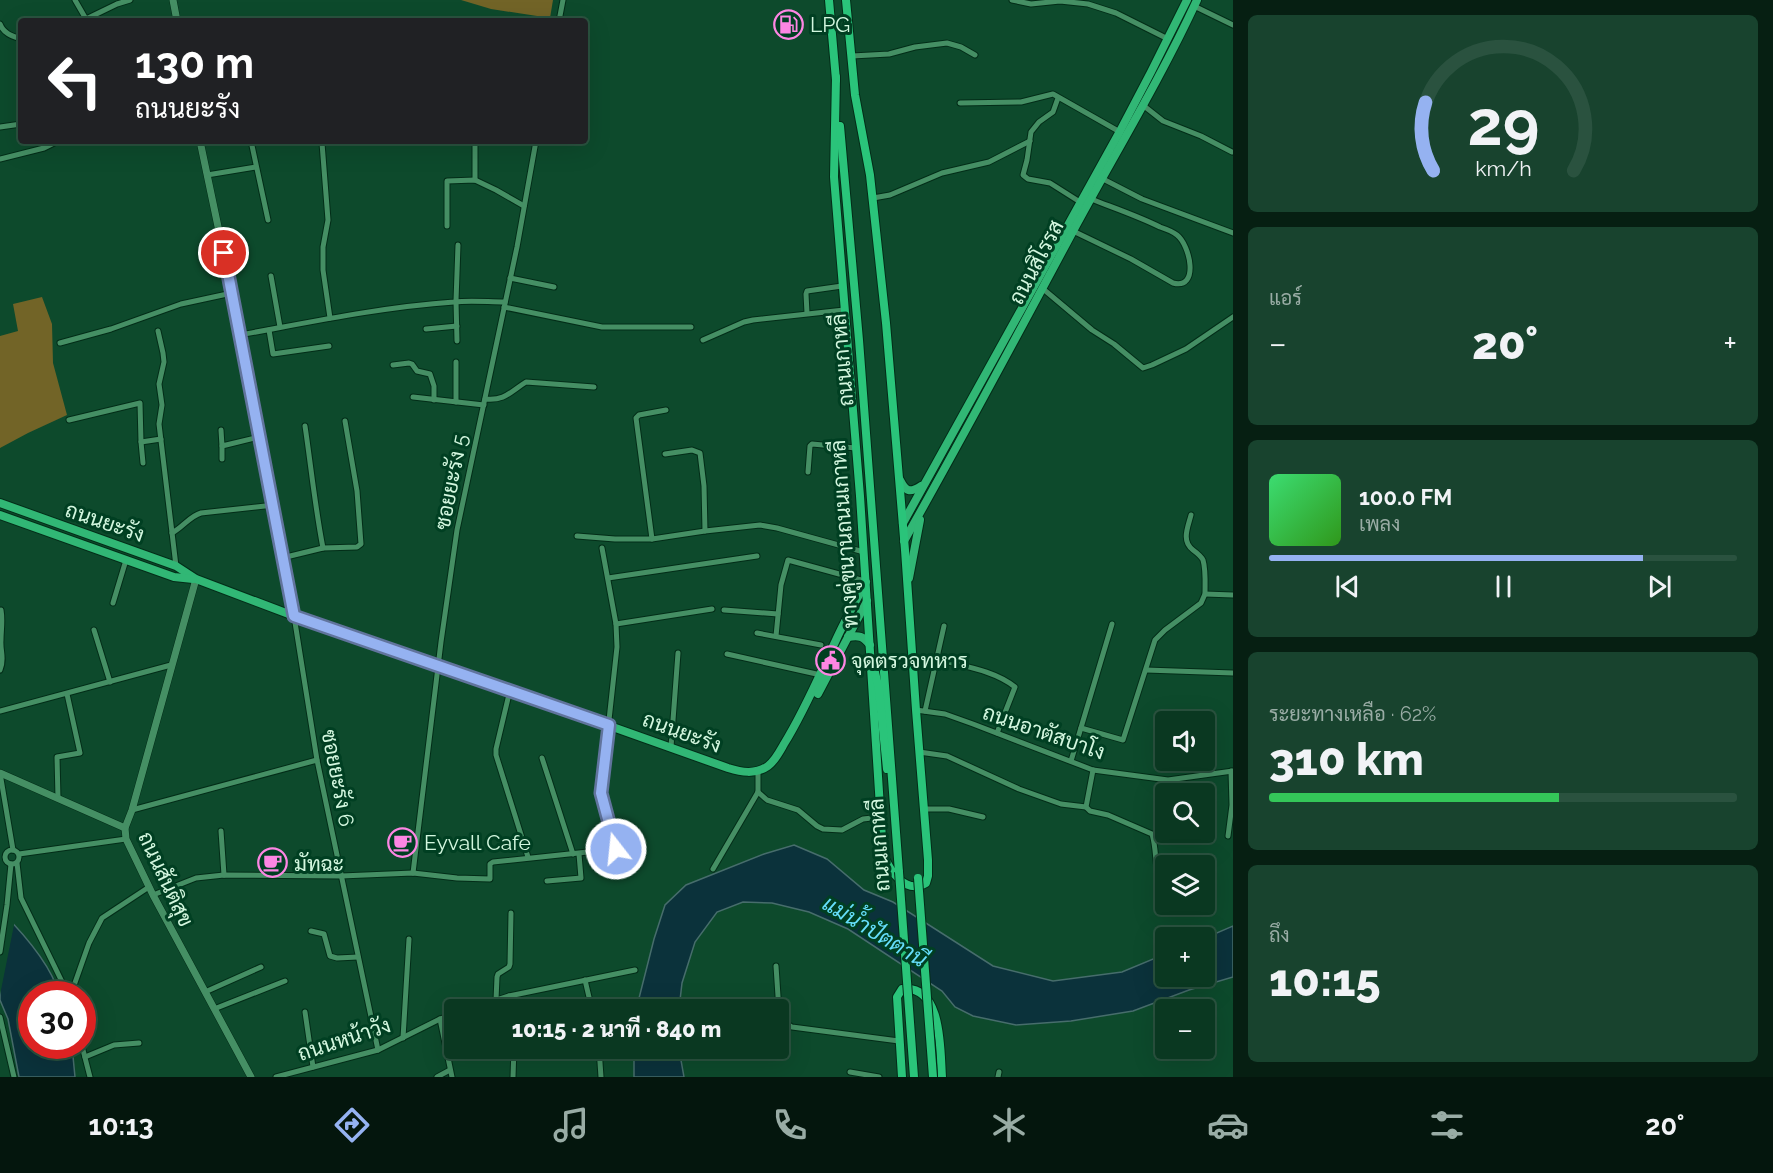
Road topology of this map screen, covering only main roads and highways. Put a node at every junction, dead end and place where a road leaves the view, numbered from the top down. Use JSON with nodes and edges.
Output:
{"nodes":[{"id":1,"x":846,"y":0,"type":"edge"},
{"id":2,"x":831,"y":2,"type":"edge"},
{"id":3,"x":1193,"y":2,"type":"edge"},
{"id":4,"x":836,"y":77,"type":"junction"},
{"id":5,"x":898,"y":477,"type":"junction"},
{"id":6,"x":924,"y":484,"type":"junction"},
{"id":7,"x":0,"y":503,"type":"edge"},
{"id":8,"x":923,"y":508,"type":"junction"},
{"id":9,"x":0,"y":515,"type":"edge"},
{"id":10,"x":40,"y":518,"type":"junction"},
{"id":11,"x":903,"y":522,"type":"junction"},
{"id":12,"x":36,"y":528,"type":"junction"},
{"id":13,"x":904,"y":541,"type":"junction"},
{"id":14,"x":196,"y":579,"type":"junction"},
{"id":15,"x":863,"y":581,"type":"junction"},
{"id":16,"x":908,"y":584,"type":"junction"},
{"id":17,"x":867,"y":601,"type":"junction"},
{"id":18,"x":848,"y":638,"type":"junction"},
{"id":19,"x":870,"y":645,"type":"junction"},
{"id":20,"x":796,"y":723,"type":"junction"},
{"id":21,"x":900,"y":872,"type":"junction"},
{"id":22,"x":918,"y":878,"type":"dead end"},
{"id":23,"x":902,"y":1077,"type":"edge"},
{"id":24,"x":914,"y":1077,"type":"edge"},
{"id":25,"x":933,"y":1077,"type":"edge"},
{"id":26,"x":942,"y":1077,"type":"edge"}],
"edges":[{"from":1,"to":5,"type":"highway","name":"ทางคู่ขนานถนนเกาหลี"},
{"from":2,"to":4,"type":"highway","name":"ถนนเกาหลี"},
{"from":3,"to":6,"type":"main road","name":"ถนนสิโรรส"},
{"from":3,"to":8,"type":"main road","name":"ถนนสิโรรส"},
{"from":4,"to":15,"type":"highway","name":"ทางคู่ขนานถนนเกาหลี"},
{"from":4,"to":21,"type":"highway","name":"ถนนเกาหลี"},
{"from":5,"to":6,"type":"main road"},
{"from":5,"to":11,"type":"highway","name":"ทางคู่ขนานถนนเกาหลี"},
{"from":6,"to":11,"type":"main road","name":"ถนนสิโรรส"},
{"from":7,"to":10,"type":"main road","name":"ถนนยะรัง"},
{"from":8,"to":13,"type":"main road","name":"ถนนสิโรรส"},
{"from":8,"to":16,"type":"main road"},
{"from":9,"to":12,"type":"main road","name":"ถนนยะรัง"},
{"from":10,"to":12,"type":"main road"},
{"from":10,"to":14,"type":"main road","name":"ถนนยะรัง"},
{"from":11,"to":13,"type":"highway","name":"ทางคู่ขนานถนนเกาหลี"},
{"from":12,"to":14,"type":"main road","name":"ถนนยะรัง"},
{"from":13,"to":16,"type":"highway","name":"ทางคู่ขนานถนนเกาหลี"},
{"from":14,"to":20,"type":"main road","name":"ถนนยะรัง"},
{"from":15,"to":17,"type":"highway","name":"ทางคู่ขนานถนนเกาหลี"},
{"from":15,"to":20,"type":"main road"},
{"from":16,"to":19,"type":"highway","name":"ทางคู่ขนานถนนเกาหลี"},
{"from":17,"to":18,"type":"main road"},
{"from":17,"to":19,"type":"highway","name":"ทางคู่ขนานถนนเกาหลี"},
{"from":18,"to":19,"type":"main road"},
{"from":18,"to":20,"type":"main road"},
{"from":19,"to":21,"type":"highway"},
{"from":21,"to":24,"type":"highway","name":"ถนนเกาหลี","bridge":true},
{"from":22,"to":25,"type":"highway","name":"ถนนเกาหลี","bridge":true},
{"from":23,"to":26,"type":"highway"}]}
